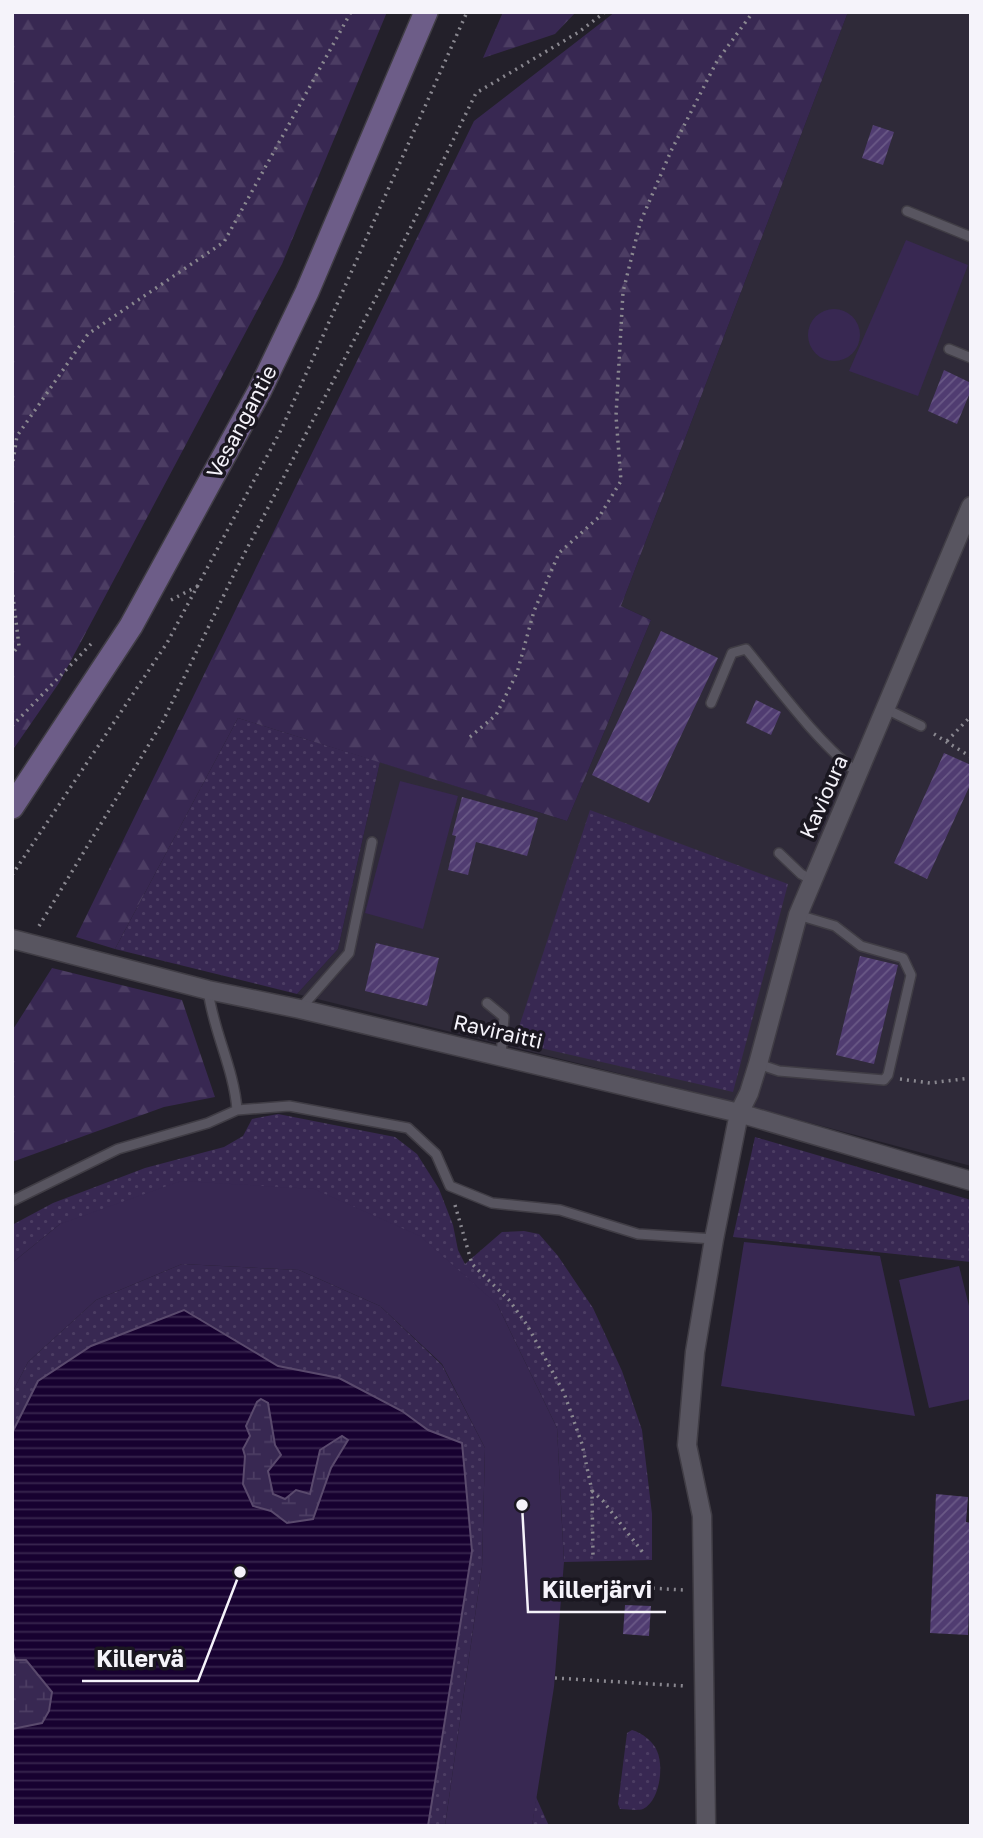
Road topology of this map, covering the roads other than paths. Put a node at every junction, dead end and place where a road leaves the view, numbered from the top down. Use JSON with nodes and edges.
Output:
{"nodes":[{"id":1,"x":426,"y":12,"type":"edge"},
{"id":2,"x":907,"y":211,"type":"dead end"},
{"id":3,"x":971,"y":237,"type":"edge"},
{"id":4,"x":949,"y":349,"type":"dead end"},
{"id":5,"x":971,"y":358,"type":"edge"},
{"id":6,"x":971,"y":506,"type":"edge"},
{"id":7,"x":711,"y":703,"type":"dead end"},
{"id":8,"x":886,"y":709,"type":"junction"},
{"id":9,"x":921,"y":726,"type":"road end"},
{"id":10,"x":860,"y":774,"type":"junction"},
{"id":11,"x":12,"y":807,"type":"edge"},
{"id":12,"x":372,"y":842,"type":"dead end"},
{"id":13,"x":779,"y":853,"type":"dead end"},
{"id":14,"x":812,"y":880,"type":"junction"},
{"id":15,"x":798,"y":915,"type":"junction"},
{"id":16,"x":20,"y":941,"type":"edge"},
{"id":17,"x":208,"y":990,"type":"junction"},
{"id":18,"x":488,"y":1003,"type":"dead end"},
{"id":19,"x":300,"y":1009,"type":"junction"},
{"id":20,"x":501,"y":1056,"type":"junction"},
{"id":21,"x":758,"y":1064,"type":"junction"},
{"id":22,"x":237,"y":1110,"type":"junction"},
{"id":23,"x":739,"y":1113,"type":"junction"},
{"id":24,"x":971,"y":1181,"type":"edge"},
{"id":25,"x":12,"y":1201,"type":"edge"},
{"id":26,"x":714,"y":1240,"type":"junction"},
{"id":27,"x":706,"y":1826,"type":"edge"}],
"edges":[{"from":1,"to":11,"type":"street","name":"Vesangantie"},
{"from":2,"to":3,"type":"lane"},
{"from":4,"to":5,"type":"lane"},
{"from":6,"to":8,"type":"street","name":"Kavioura"},
{"from":7,"to":10,"type":"lane"},
{"from":8,"to":9,"type":"lane"},
{"from":8,"to":10,"type":"street","name":"Kavioura"},
{"from":10,"to":14,"type":"street","name":"Kavioura"},
{"from":12,"to":19,"type":"lane"},
{"from":13,"to":14,"type":"lane"},
{"from":14,"to":15,"type":"street","name":"Kavioura"},
{"from":15,"to":21,"type":"street","name":"Kavioura"},
{"from":15,"to":21,"type":"lane"},
{"from":16,"to":17,"type":"street","name":"Raviraitti"},
{"from":17,"to":19,"type":"street","name":"Raviraitti"},
{"from":17,"to":22,"type":"lane"},
{"from":18,"to":20,"type":"lane"},
{"from":19,"to":20,"type":"street","name":"Raviraitti"},
{"from":20,"to":23,"type":"street","name":"Raviraitti"},
{"from":21,"to":23,"type":"street","name":"Kavioura"},
{"from":22,"to":25,"type":"lane"},
{"from":22,"to":26,"type":"lane"},
{"from":23,"to":24,"type":"street","name":"Raviraitti"},
{"from":23,"to":26,"type":"street","name":"Kavioura"},
{"from":26,"to":27,"type":"street","name":"Kavioura"}]}
